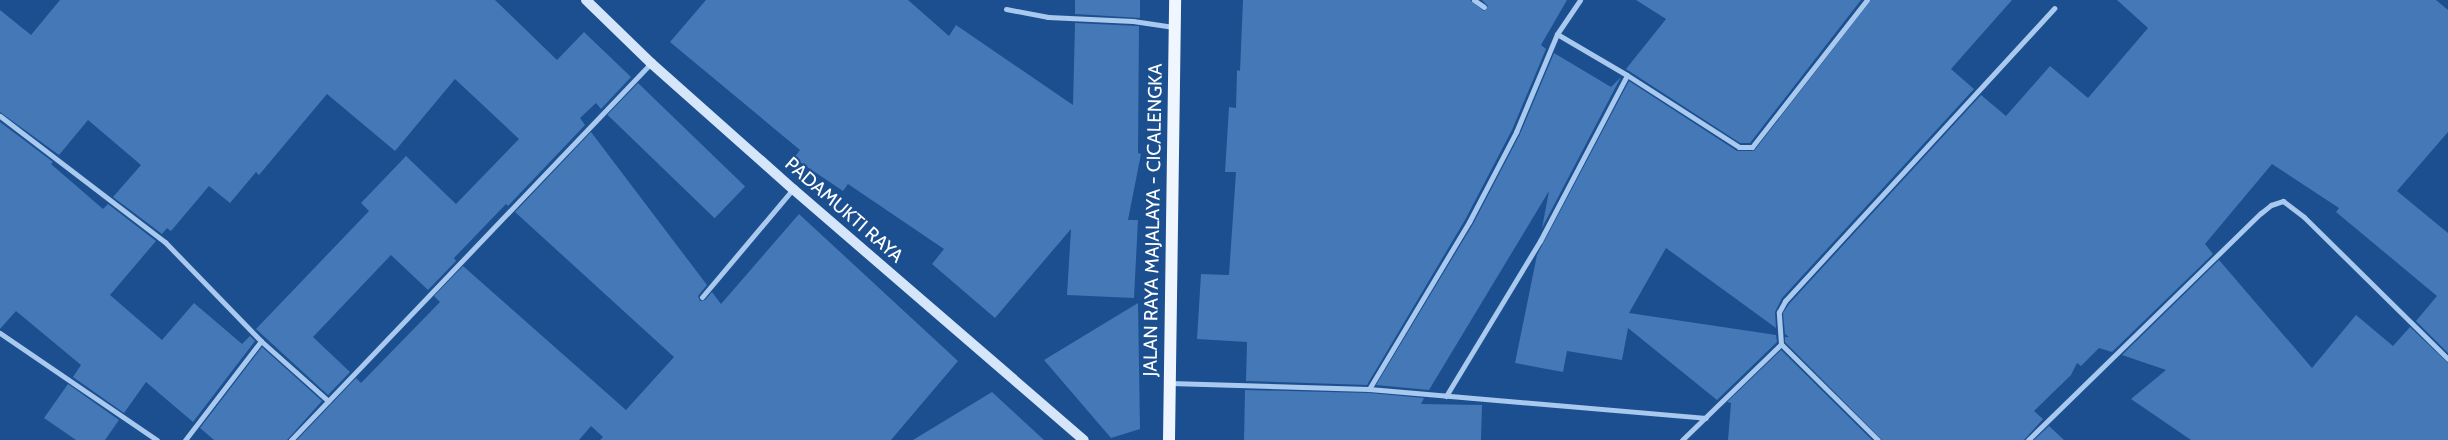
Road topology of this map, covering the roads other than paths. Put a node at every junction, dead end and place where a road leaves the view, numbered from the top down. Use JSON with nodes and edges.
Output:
{"nodes":[{"id":1,"x":586,"y":0,"type":"edge"},
{"id":2,"x":1175,"y":0,"type":"edge"},
{"id":3,"x":1474,"y":0,"type":"edge"},
{"id":4,"x":1580,"y":0,"type":"edge"},
{"id":5,"x":1867,"y":0,"type":"edge"},
{"id":6,"x":1484,"y":7,"type":"dead end"},
{"id":7,"x":2054,"y":8,"type":"dead end"},
{"id":8,"x":1006,"y":9,"type":"dead end"},
{"id":9,"x":1174,"y":28,"type":"junction"},
{"id":10,"x":1557,"y":34,"type":"junction"},
{"id":11,"x":651,"y":63,"type":"junction"},
{"id":12,"x":1627,"y":75,"type":"junction"},
{"id":13,"x":0,"y":116,"type":"edge"},
{"id":14,"x":794,"y":190,"type":"junction"},
{"id":15,"x":702,"y":297,"type":"dead end"},
{"id":16,"x":0,"y":334,"type":"edge"},
{"id":17,"x":260,"y":342,"type":"junction"},
{"id":18,"x":1781,"y":344,"type":"junction"},
{"id":19,"x":2448,"y":359,"type":"edge"},
{"id":20,"x":1170,"y":383,"type":"junction"},
{"id":21,"x":1369,"y":389,"type":"junction"},
{"id":22,"x":1446,"y":396,"type":"junction"},
{"id":23,"x":328,"y":401,"type":"junction"},
{"id":24,"x":1706,"y":418,"type":"junction"},
{"id":25,"x":157,"y":440,"type":"edge"},
{"id":26,"x":185,"y":440,"type":"edge"},
{"id":27,"x":291,"y":440,"type":"edge"},
{"id":28,"x":1084,"y":440,"type":"edge"},
{"id":29,"x":1168,"y":440,"type":"edge"},
{"id":30,"x":1682,"y":440,"type":"edge"},
{"id":31,"x":1878,"y":440,"type":"edge"},
{"id":32,"x":2028,"y":440,"type":"edge"}],
"edges":[{"from":1,"to":11,"type":"street","name":"PADAMUKTI RAYA"},
{"from":2,"to":9,"type":"main road","name":"JALAN RAYA MAJALAYA - CICALENGKA"},
{"from":3,"to":6,"type":"street"},
{"from":4,"to":10,"type":"street"},
{"from":5,"to":12,"type":"street"},
{"from":7,"to":18,"type":"street"},
{"from":8,"to":9,"type":"street"},
{"from":9,"to":20,"type":"main road","name":"JALAN RAYA MAJALAYA - CICALENGKA"},
{"from":10,"to":12,"type":"street"},
{"from":10,"to":21,"type":"street"},
{"from":11,"to":14,"type":"street","name":"PADAMUKTI RAYA"},
{"from":11,"to":23,"type":"street"},
{"from":12,"to":22,"type":"street"},
{"from":13,"to":17,"type":"street"},
{"from":14,"to":15,"type":"street"},
{"from":14,"to":28,"type":"street","name":"PADAMUKTI RAYA"},
{"from":16,"to":25,"type":"street"},
{"from":17,"to":23,"type":"street"},
{"from":17,"to":26,"type":"street"},
{"from":18,"to":24,"type":"street"},
{"from":18,"to":31,"type":"street"},
{"from":19,"to":32,"type":"street"},
{"from":20,"to":21,"type":"street"},
{"from":20,"to":29,"type":"main road","name":"JALAN RAYA MAJALAYA - CICALENGKA"},
{"from":21,"to":22,"type":"street"},
{"from":22,"to":24,"type":"street"},
{"from":23,"to":27,"type":"street"},
{"from":24,"to":30,"type":"street"}]}
